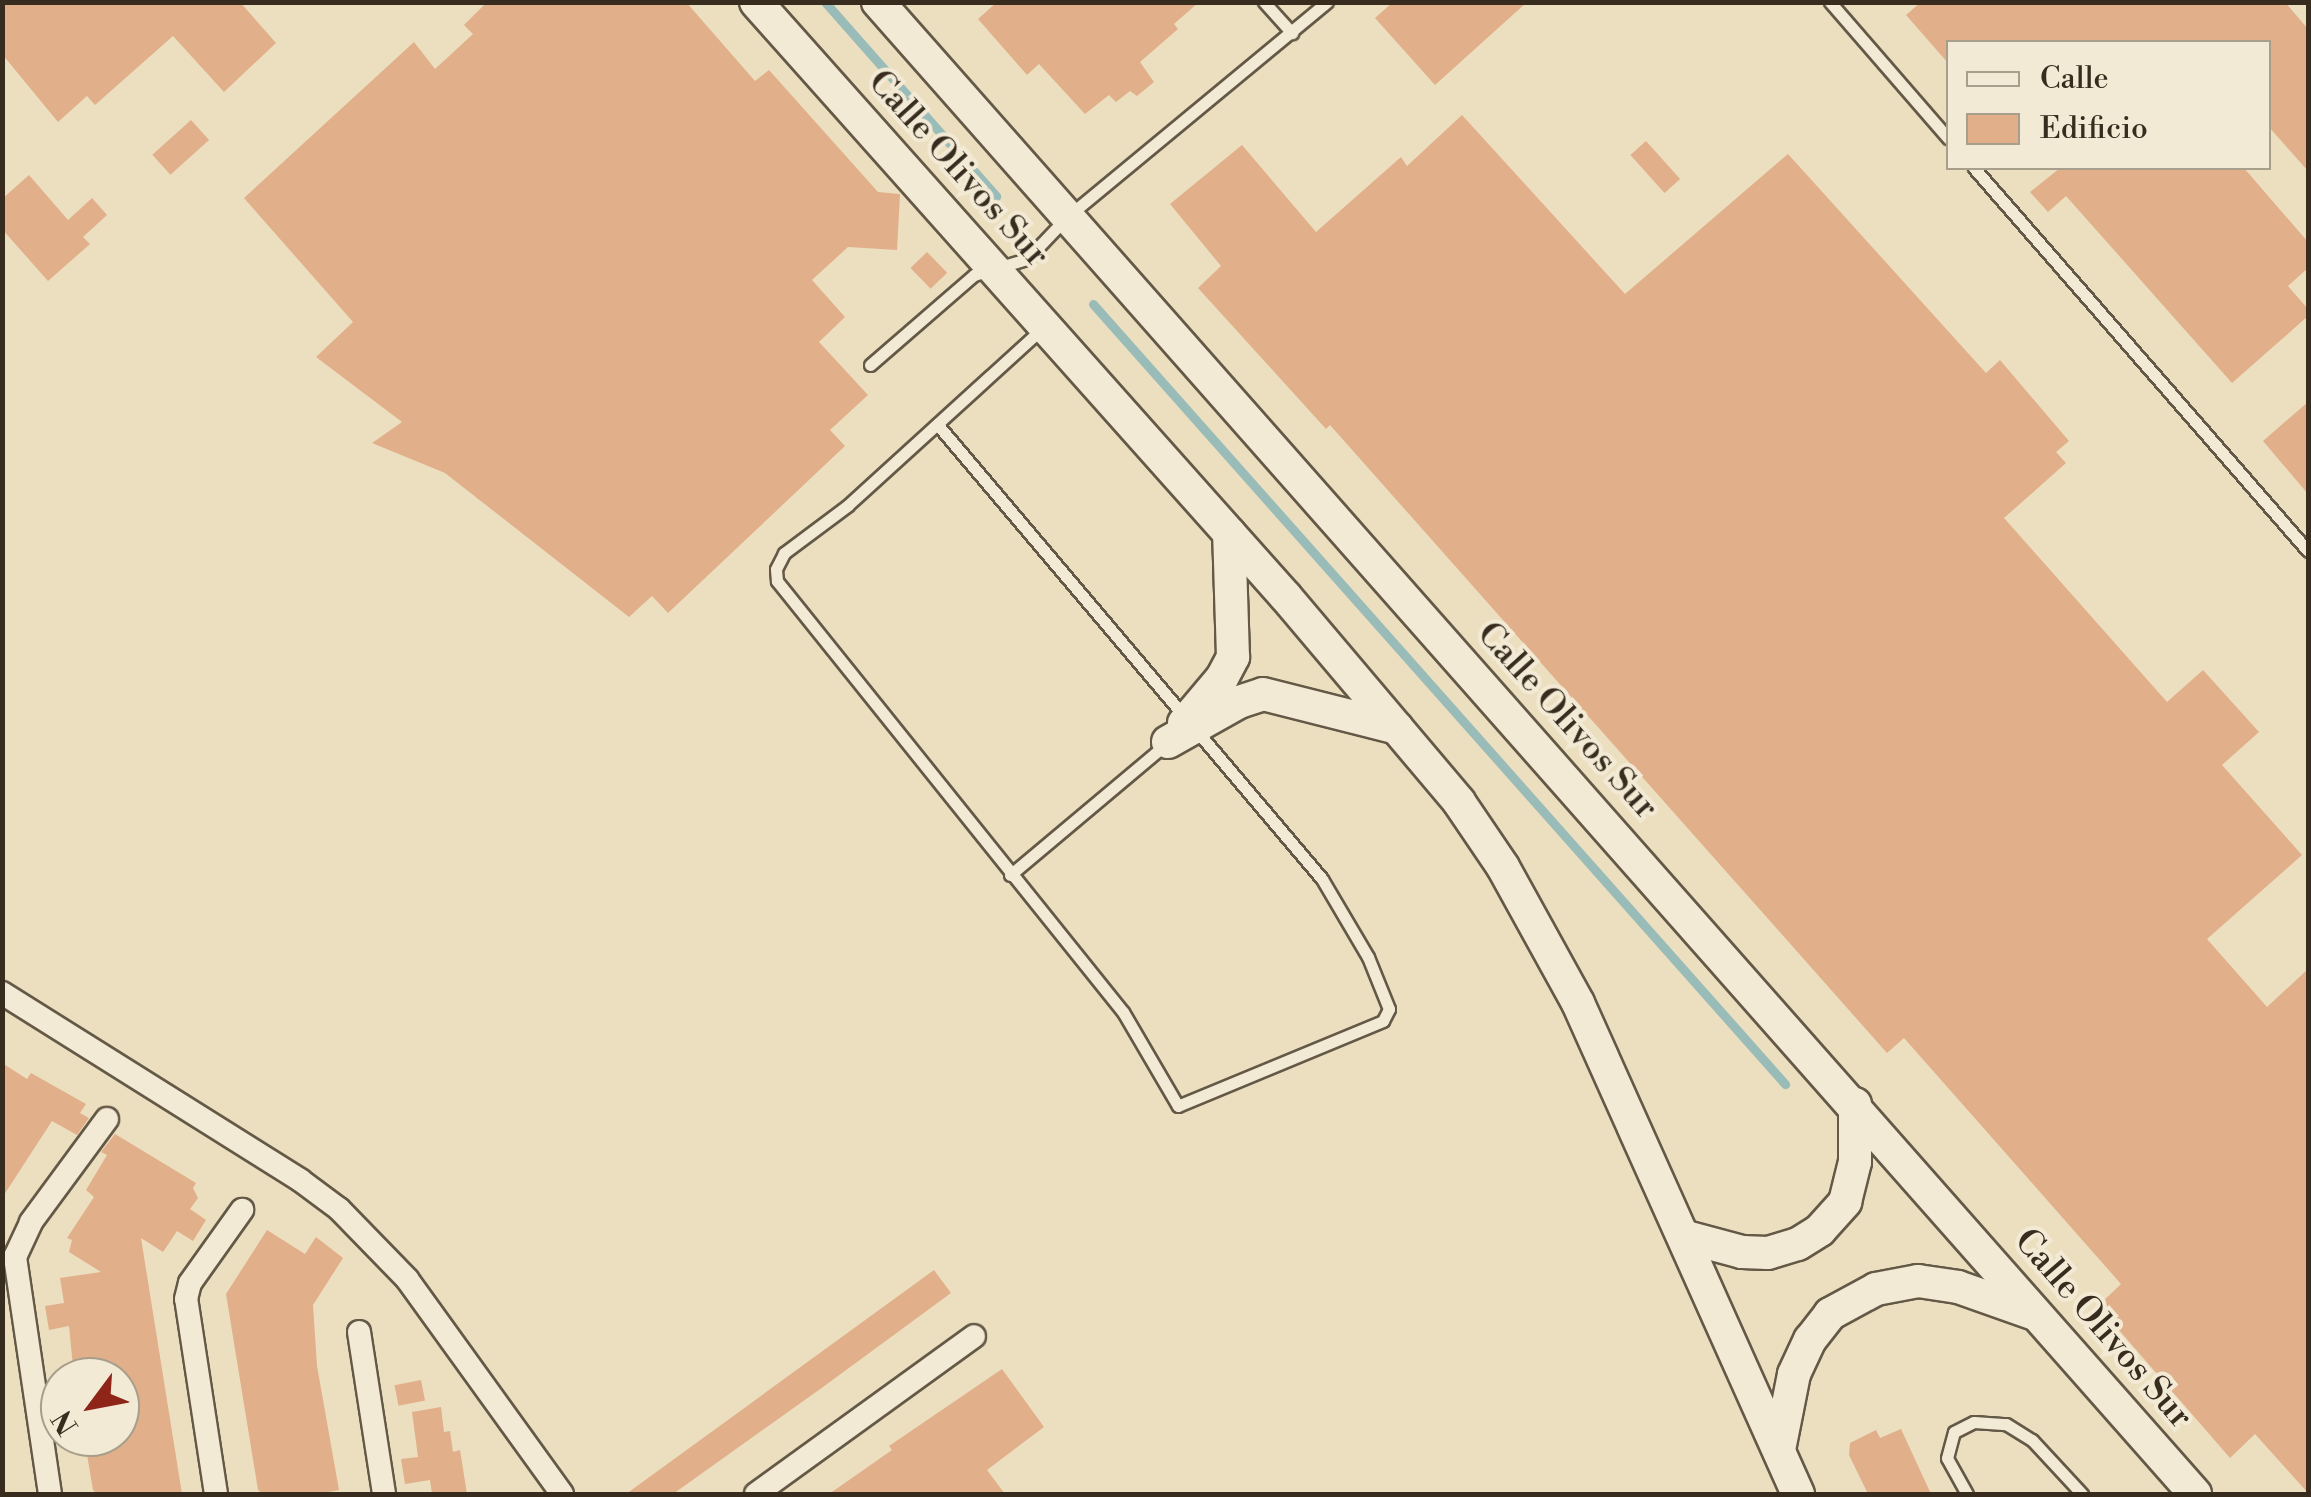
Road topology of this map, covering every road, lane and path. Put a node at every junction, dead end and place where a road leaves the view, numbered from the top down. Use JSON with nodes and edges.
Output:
{"nodes":[{"id":1,"x":756,"y":2,"type":"edge"},
{"id":2,"x":878,"y":2,"type":"edge"},
{"id":3,"x":1264,"y":2,"type":"edge"},
{"id":4,"x":1327,"y":2,"type":"edge"},
{"id":5,"x":1830,"y":2,"type":"edge"},
{"id":6,"x":1292,"y":33,"type":"junction"},
{"id":7,"x":1946,"y":136,"type":"edge"},
{"id":8,"x":1976,"y":170,"type":"edge"},
{"id":9,"x":1067,"y":217,"type":"junction"},
{"id":10,"x":993,"y":270,"type":"junction"},
{"id":11,"x":1044,"y":327,"type":"junction"},
{"id":12,"x":870,"y":365,"type":"dead end"},
{"id":13,"x":937,"y":424,"type":"junction"},
{"id":14,"x":1229,"y":533,"type":"junction"},
{"id":15,"x":2308,"y":551,"type":"edge"},
{"id":16,"x":1233,"y":657,"type":"junction"},
{"id":17,"x":1263,"y":694,"type":"junction"},
{"id":18,"x":1397,"y":728,"type":"junction"},
{"id":19,"x":1182,"y":730,"type":"junction"},
{"id":20,"x":1010,"y":874,"type":"junction"},
{"id":21,"x":2,"y":993,"type":"edge"},
{"id":22,"x":1855,"y":1104,"type":"junction"},
{"id":23,"x":107,"y":1119,"type":"dead end"},
{"id":24,"x":242,"y":1210,"type":"dead end"},
{"id":25,"x":1686,"y":1237,"type":"junction"},
{"id":26,"x":2036,"y":1315,"type":"junction"},
{"id":27,"x":359,"y":1332,"type":"dead end"},
{"id":28,"x":974,"y":1336,"type":"dead end"},
{"id":29,"x":1779,"y":1450,"type":"junction"},
{"id":30,"x":50,"y":1494,"type":"edge"},
{"id":31,"x":216,"y":1494,"type":"edge"},
{"id":32,"x":384,"y":1494,"type":"edge"},
{"id":33,"x":562,"y":1494,"type":"edge"},
{"id":34,"x":756,"y":1494,"type":"edge"},
{"id":35,"x":1798,"y":1494,"type":"edge"},
{"id":36,"x":1967,"y":1494,"type":"edge"},
{"id":37,"x":2082,"y":1494,"type":"edge"},
{"id":38,"x":2195,"y":1494,"type":"edge"}],
"edges":[{"from":1,"to":10,"type":"main road","name":"Calle Olivos Sur"},
{"from":2,"to":9,"type":"main road","name":"Calle Olivos Sur"},
{"from":3,"to":6,"type":"lane"},
{"from":4,"to":6,"type":"lane"},
{"from":5,"to":7,"type":"lane"},
{"from":6,"to":9,"type":"lane"},
{"from":8,"to":15,"type":"lane"},
{"from":9,"to":10,"type":"lane"},
{"from":9,"to":22,"type":"main road","name":"Calle Olivos Sur"},
{"from":10,"to":11,"type":"main road","name":"Calle Olivos Sur"},
{"from":10,"to":12,"type":"lane"},
{"from":11,"to":13,"type":"lane"},
{"from":11,"to":14,"type":"main road","name":"Calle Olivos Sur"},
{"from":13,"to":19,"type":"lane"},
{"from":13,"to":20,"type":"lane"},
{"from":14,"to":16,"type":"main road"},
{"from":14,"to":18,"type":"main road","name":"Calle Olivos Sur"},
{"from":16,"to":17,"type":"main road"},
{"from":16,"to":19,"type":"main road"},
{"from":17,"to":18,"type":"main road"},
{"from":17,"to":19,"type":"main road"},
{"from":18,"to":25,"type":"main road","name":"Calle Olivos Sur"},
{"from":19,"to":20,"type":"lane"},
{"from":19,"to":20,"type":"lane"},
{"from":21,"to":33,"type":"street"},
{"from":22,"to":25,"type":"main road"},
{"from":22,"to":26,"type":"main road","name":"Calle Olivos Sur"},
{"from":23,"to":30,"type":"street"},
{"from":24,"to":31,"type":"street"},
{"from":25,"to":29,"type":"main road","name":"Calle Olivos Sur"},
{"from":26,"to":29,"type":"main road"},
{"from":26,"to":38,"type":"main road","name":"Calle Olivos Sur"},
{"from":27,"to":32,"type":"street"},
{"from":28,"to":34,"type":"street"},
{"from":29,"to":35,"type":"main road","name":"Calle Olivos Sur"},
{"from":36,"to":37,"type":"lane"}]}
